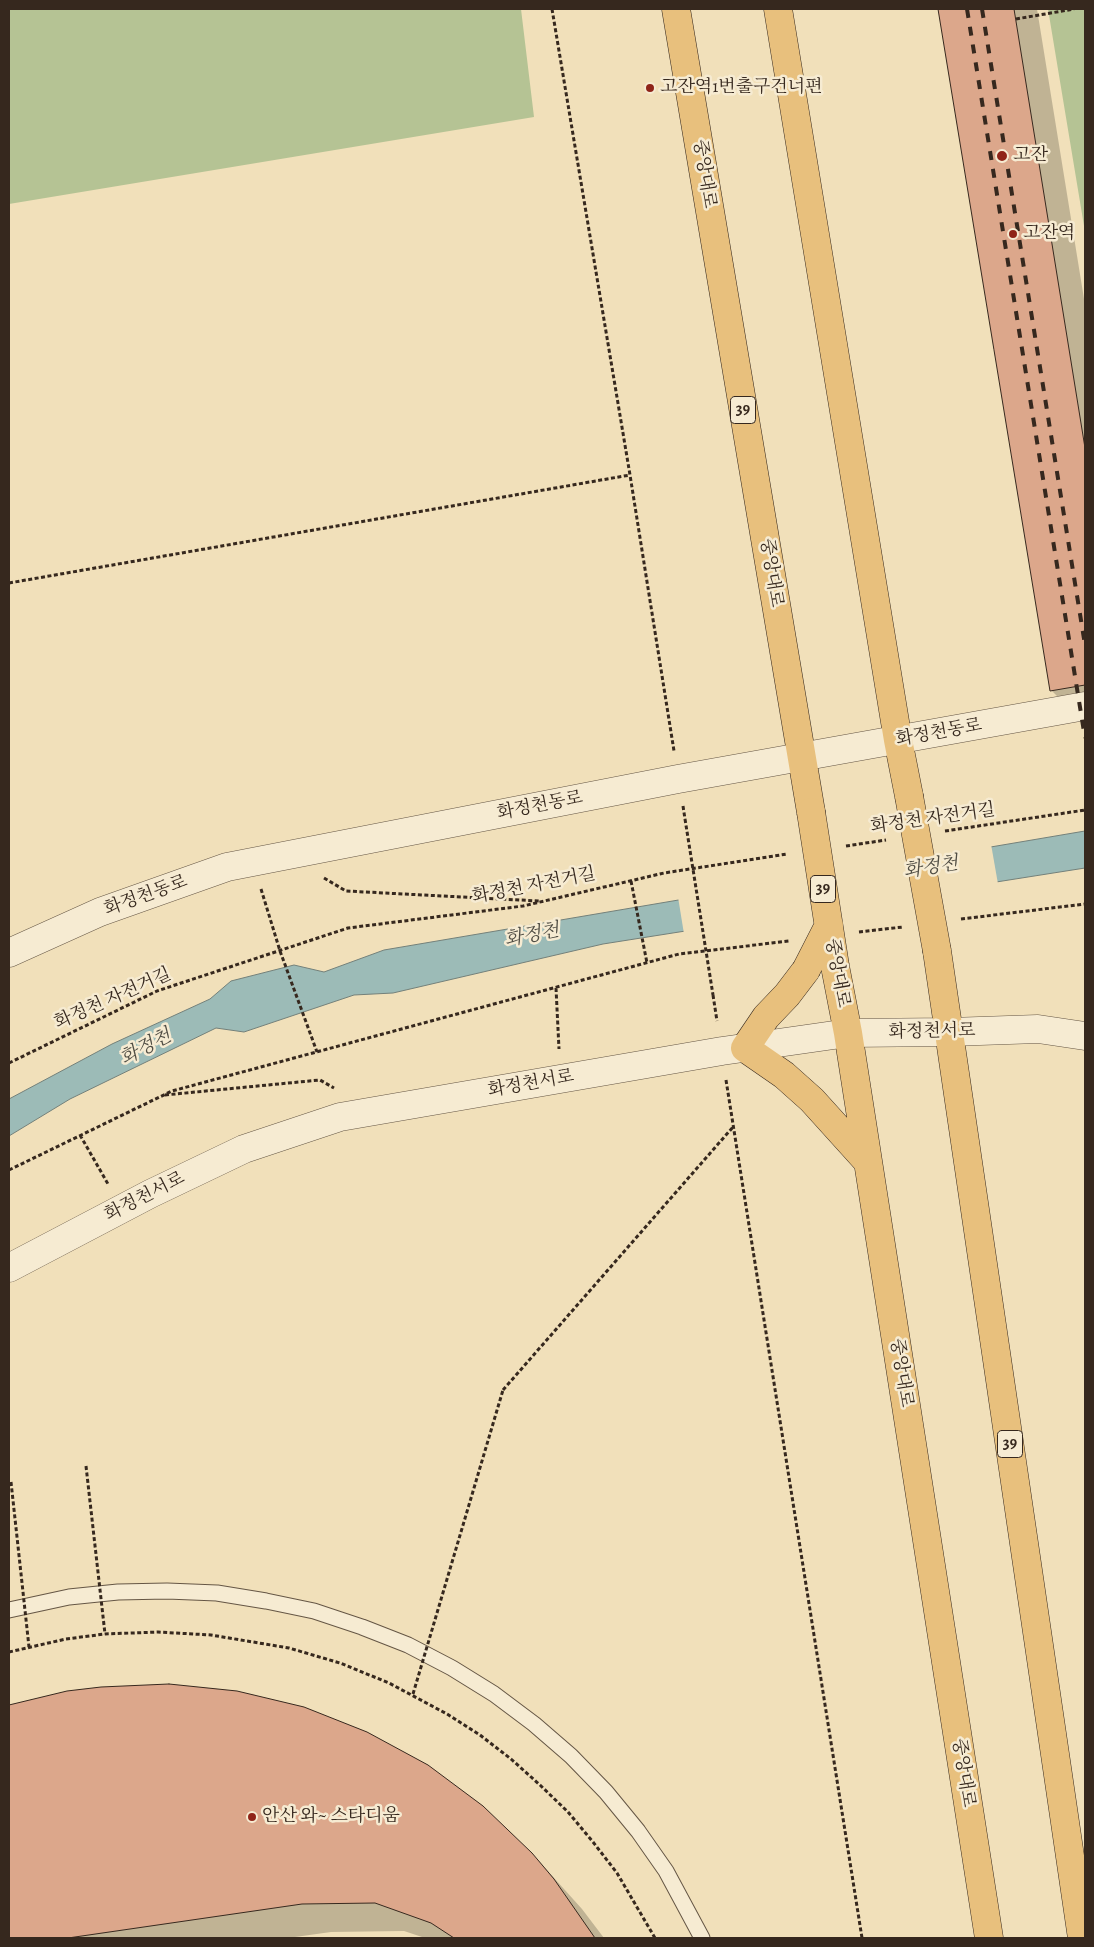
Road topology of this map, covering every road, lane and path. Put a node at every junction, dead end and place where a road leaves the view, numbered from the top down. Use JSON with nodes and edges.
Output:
{"nodes":[{"id":1,"x":552,"y":9,"type":"edge"},
{"id":2,"x":676,"y":9,"type":"edge"},
{"id":3,"x":778,"y":9,"type":"edge"},
{"id":4,"x":1074,"y":9,"type":"edge"},
{"id":5,"x":1016,"y":20,"type":"dead end"},
{"id":6,"x":630,"y":475,"type":"junction"},
{"id":7,"x":9,"y":583,"type":"edge"},
{"id":8,"x":1085,"y":706,"type":"edge"},
{"id":9,"x":898,"y":740,"type":"junction"},
{"id":10,"x":801,"y":756,"type":"junction"},
{"id":11,"x":678,"y":778,"type":"junction"},
{"id":12,"x":1085,"y":810,"type":"edge"},
{"id":13,"x":938,"y":832,"type":"dead end"},
{"id":14,"x":890,"y":839,"type":"dead end"},
{"id":15,"x":841,"y":846,"type":"dead end"},
{"id":16,"x":792,"y":854,"type":"dead end"},
{"id":17,"x":286,"y":856,"type":"junction"},
{"id":18,"x":253,"y":862,"type":"junction"},
{"id":19,"x":632,"y":881,"type":"junction"},
{"id":20,"x":544,"y":901,"type":"junction"},
{"id":21,"x":1085,"y":904,"type":"edge"},
{"id":22,"x":956,"y":920,"type":"dead end"},
{"id":23,"x":829,"y":925,"type":"junction"},
{"id":24,"x":907,"y":926,"type":"dead end"},
{"id":25,"x":857,"y":932,"type":"dead end"},
{"id":26,"x":798,"y":940,"type":"dead end"},
{"id":27,"x":280,"y":950,"type":"junction"},
{"id":28,"x":9,"y":953,"type":"edge"},
{"id":29,"x":647,"y":963,"type":"junction"},
{"id":30,"x":556,"y":988,"type":"junction"},
{"id":31,"x":950,"y":1032,"type":"junction"},
{"id":32,"x":848,"y":1033,"type":"junction"},
{"id":33,"x":1085,"y":1036,"type":"edge"},
{"id":34,"x":733,"y":1050,"type":"junction"},
{"id":35,"x":317,"y":1052,"type":"junction"},
{"id":36,"x":9,"y":1063,"type":"edge"},
{"id":37,"x":561,"y":1079,"type":"junction"},
{"id":38,"x":335,"y":1089,"type":"dead end"},
{"id":39,"x":162,"y":1095,"type":"junction"},
{"id":40,"x":734,"y":1127,"type":"junction"},
{"id":41,"x":80,"y":1135,"type":"junction"},
{"id":42,"x":868,"y":1162,"type":"junction"},
{"id":43,"x":9,"y":1170,"type":"edge"},
{"id":44,"x":122,"y":1209,"type":"junction"},
{"id":45,"x":9,"y":1268,"type":"edge"},
{"id":46,"x":86,"y":1466,"type":"dead end"},
{"id":47,"x":11,"y":1482,"type":"dead end"},
{"id":48,"x":9,"y":1610,"type":"edge"},
{"id":49,"x":105,"y":1634,"type":"junction"},
{"id":50,"x":29,"y":1647,"type":"junction"},
{"id":51,"x":9,"y":1652,"type":"edge"},
{"id":52,"x":413,"y":1694,"type":"junction"},
{"id":53,"x":655,"y":1938,"type":"edge"},
{"id":54,"x":702,"y":1938,"type":"edge"},
{"id":55,"x":862,"y":1938,"type":"edge"},
{"id":56,"x":989,"y":1938,"type":"edge"},
{"id":57,"x":1082,"y":1938,"type":"edge"}],
"edges":[{"from":1,"to":6,"type":"path"},
{"from":2,"to":10,"type":"main road","name":"중앙대로","number":"39"},
{"from":3,"to":9,"type":"main road","number":"39"},
{"from":4,"to":5,"type":"path"},
{"from":6,"to":7,"type":"path"},
{"from":6,"to":11,"type":"path"},
{"from":8,"to":9,"type":"street","name":"화정천동로"},
{"from":9,"to":10,"type":"street","name":"화정천동로"},
{"from":9,"to":31,"type":"main road","number":"39","bridge":true},
{"from":10,"to":11,"type":"street","name":"화정천동로"},
{"from":10,"to":23,"type":"main road","name":"중앙대로","number":"39","bridge":true},
{"from":11,"to":17,"type":"street","name":"화정천동로"},
{"from":11,"to":34,"type":"path","bridge":true},
{"from":12,"to":13,"type":"path","name":"화정천 자전거길"},
{"from":14,"to":15,"type":"path","name":"화정천 자전거길"},
{"from":16,"to":19,"type":"path","name":"화정천 자전거길"},
{"from":17,"to":18,"type":"street","name":"화정천동로"},
{"from":17,"to":20,"type":"path"},
{"from":18,"to":27,"type":"path"},
{"from":18,"to":28,"type":"street","name":"화정천동로"},
{"from":19,"to":20,"type":"path","name":"화정천 자전거길"},
{"from":19,"to":29,"type":"path"},
{"from":20,"to":27,"type":"path","name":"화정천 자전거길"},
{"from":21,"to":22,"type":"path"},
{"from":23,"to":32,"type":"main road","name":"중앙대로","number":"39","bridge":true},
{"from":23,"to":34,"type":"main road","bridge":true},
{"from":24,"to":25,"type":"path"},
{"from":26,"to":29,"type":"path"},
{"from":27,"to":35,"type":"path"},
{"from":27,"to":36,"type":"path","name":"화정천 자전거길"},
{"from":29,"to":30,"type":"path"},
{"from":30,"to":35,"type":"path"},
{"from":30,"to":37,"type":"path"},
{"from":31,"to":32,"type":"street","name":"화정천서로"},
{"from":31,"to":33,"type":"street","name":"화정천서로"},
{"from":31,"to":57,"type":"main road","number":"39"},
{"from":32,"to":34,"type":"street","name":"화정천서로"},
{"from":32,"to":42,"type":"main road","name":"중앙대로","number":"39"},
{"from":34,"to":37,"type":"street","name":"화정천서로"},
{"from":34,"to":40,"type":"path"},
{"from":34,"to":42,"type":"main road"},
{"from":35,"to":39,"type":"path"},
{"from":37,"to":44,"type":"street","name":"화정천서로"},
{"from":38,"to":39,"type":"path"},
{"from":39,"to":41,"type":"path"},
{"from":40,"to":52,"type":"path","bridge":true},
{"from":40,"to":55,"type":"path"},
{"from":41,"to":43,"type":"path"},
{"from":41,"to":44,"type":"path"},
{"from":42,"to":56,"type":"main road","name":"중앙대로","number":"39"},
{"from":44,"to":45,"type":"street","name":"화정천서로"},
{"from":46,"to":49,"type":"path","bridge":true},
{"from":47,"to":50,"type":"path","bridge":true},
{"from":48,"to":54,"type":"lane"},
{"from":49,"to":50,"type":"path"},
{"from":49,"to":52,"type":"path"},
{"from":50,"to":51,"type":"path"},
{"from":52,"to":53,"type":"path"}]}
